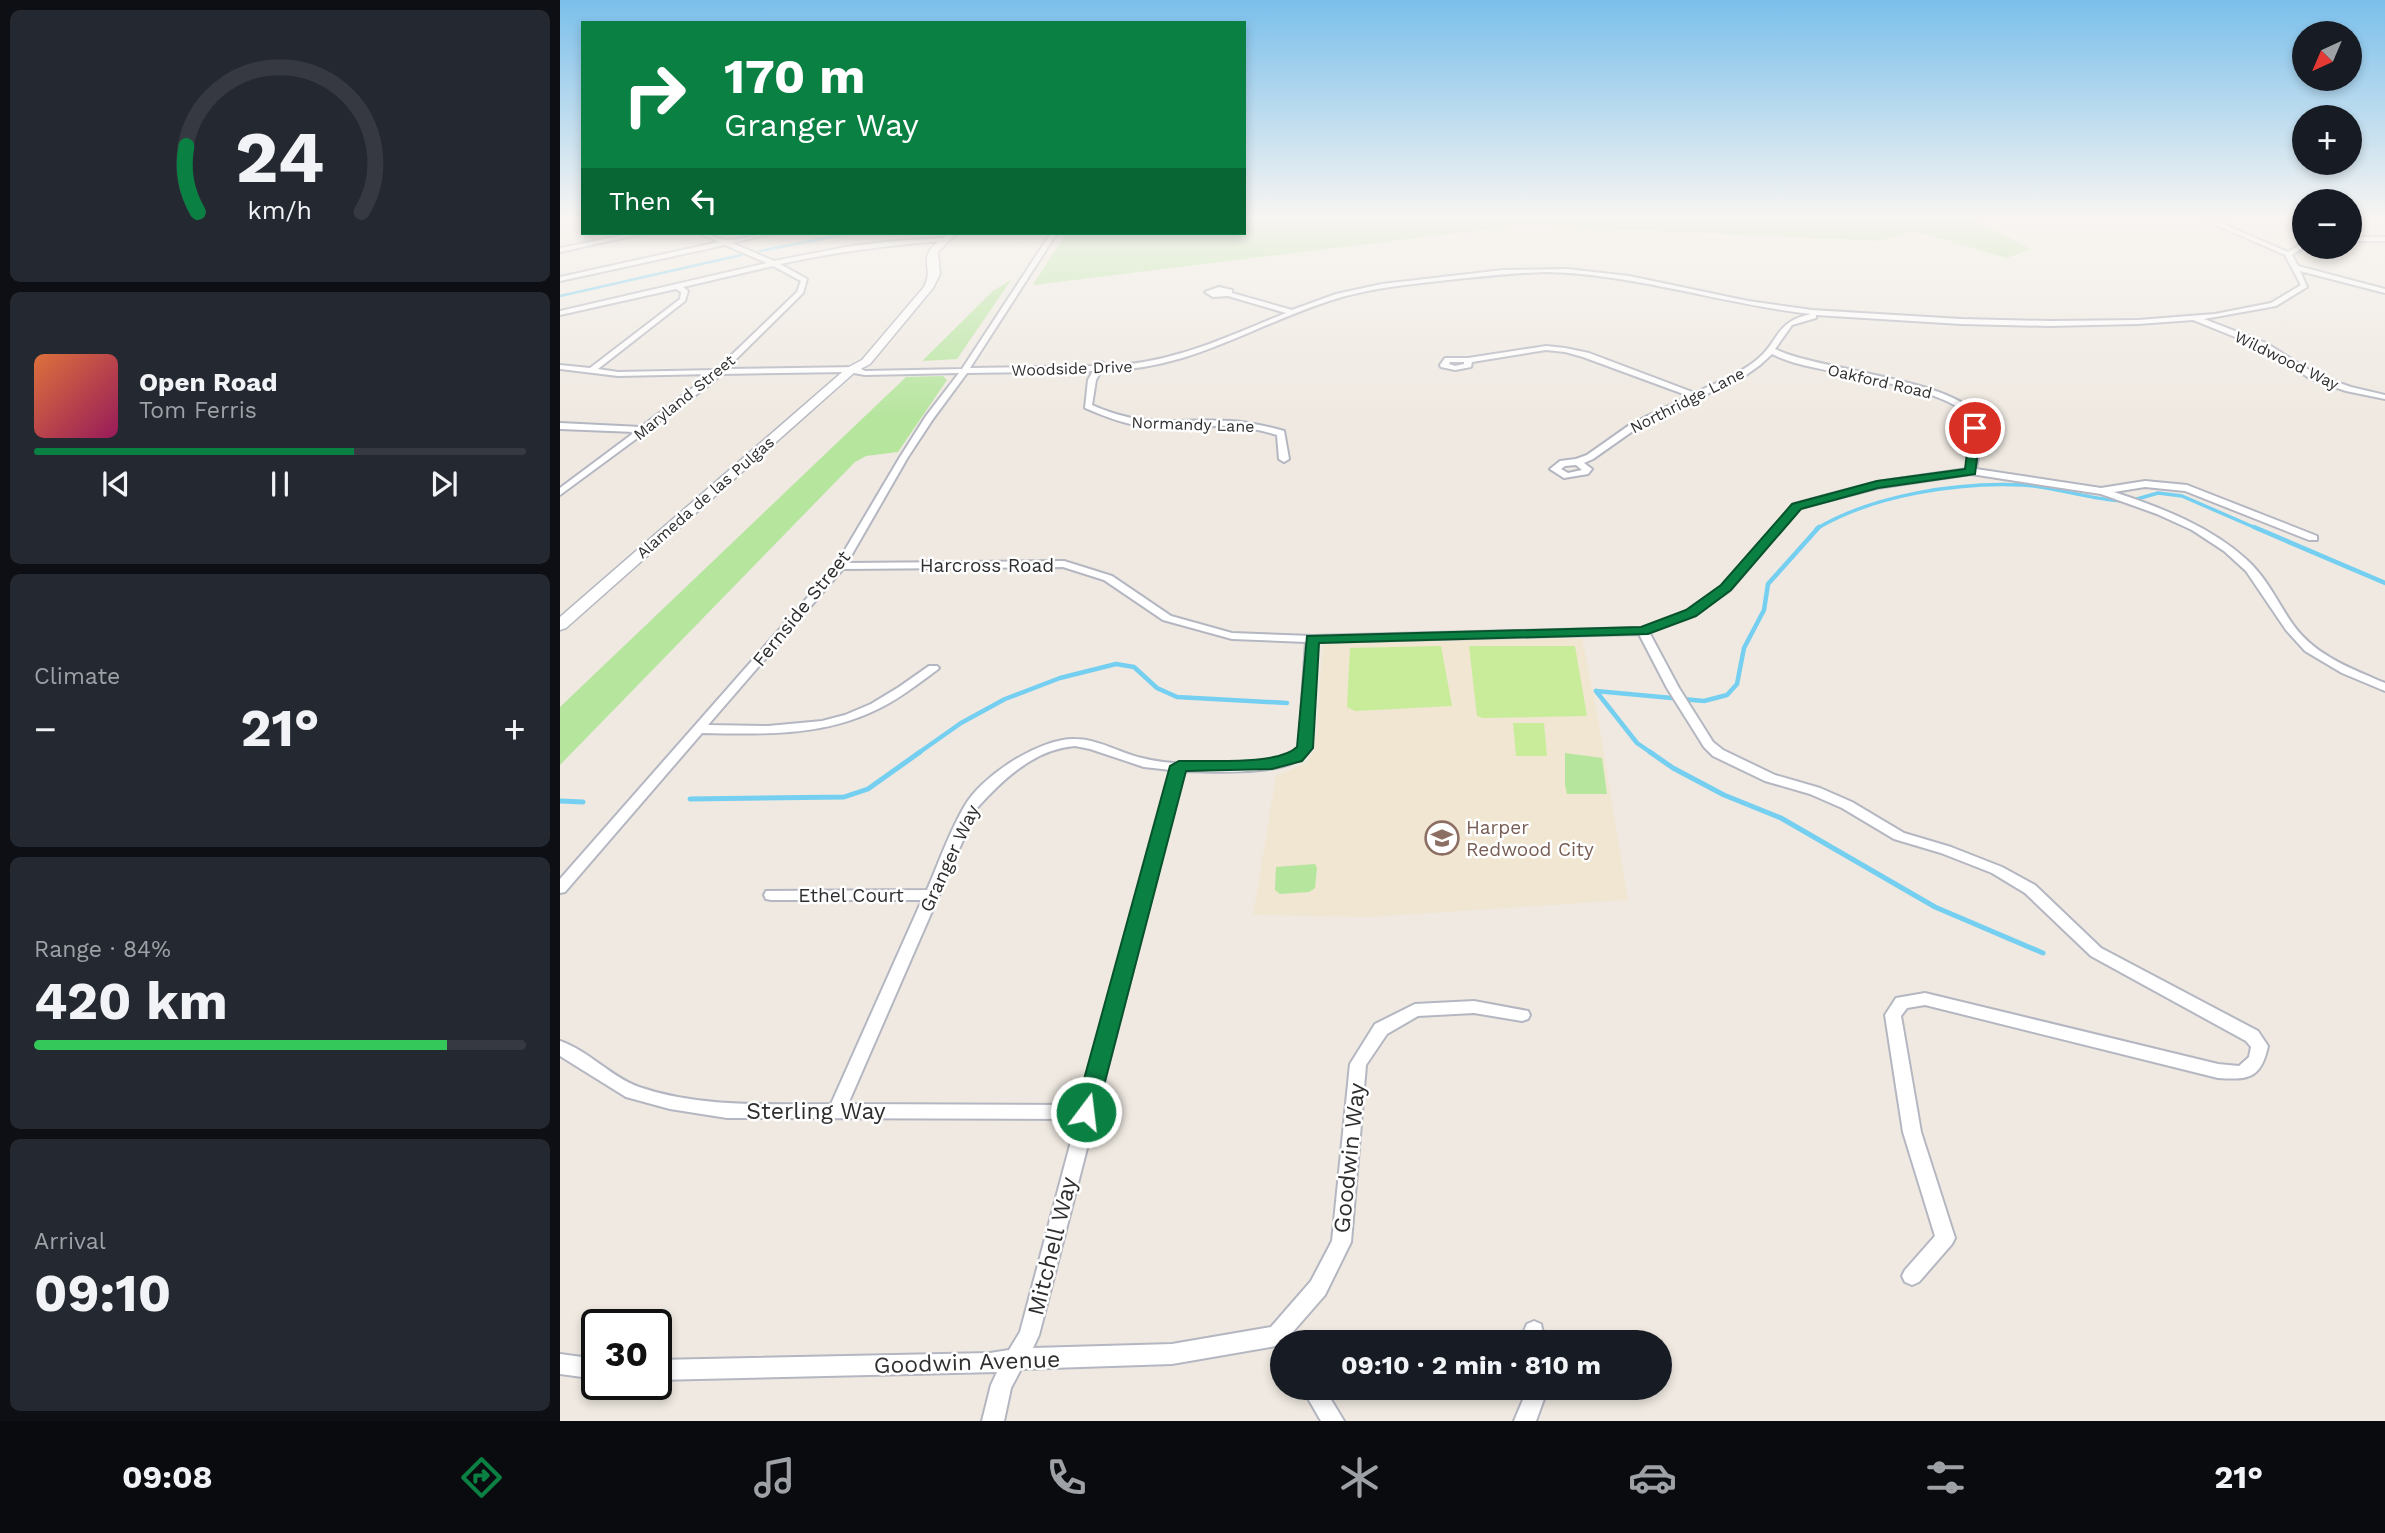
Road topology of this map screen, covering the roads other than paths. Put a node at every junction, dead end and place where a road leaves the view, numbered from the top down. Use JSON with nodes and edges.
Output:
{"nodes":[{"id":1,"x":684,"y":285,"type":"edge"},
{"id":2,"x":803,"y":285,"type":"edge"},
{"id":3,"x":929,"y":285,"type":"edge"},
{"id":4,"x":1020,"y":285,"type":"edge"},
{"id":5,"x":1381,"y":285,"type":"edge"},
{"id":6,"x":1661,"y":285,"type":"edge"},
{"id":7,"x":2305,"y":285,"type":"edge"},
{"id":8,"x":2362,"y":285,"type":"edge"},
{"id":9,"x":677,"y":287,"type":"junction"},
{"id":10,"x":2385,"y":291,"type":"edge"},
{"id":11,"x":1228,"y":294,"type":"dead end"},
{"id":12,"x":1768,"y":307,"type":"junction"},
{"id":13,"x":1292,"y":312,"type":"junction"},
{"id":14,"x":560,"y":313,"type":"edge"},
{"id":15,"x":1824,"y":314,"type":"junction"},
{"id":16,"x":2191,"y":317,"type":"junction"},
{"id":17,"x":1790,"y":322,"type":"junction"},
{"id":18,"x":1770,"y":350,"type":"junction"},
{"id":19,"x":1468,"y":360,"type":"dead end"},
{"id":20,"x":1792,"y":360,"type":"junction"},
{"id":21,"x":1760,"y":362,"type":"junction"},
{"id":22,"x":1100,"y":364,"type":"junction"},
{"id":23,"x":560,"y":367,"type":"edge"},
{"id":24,"x":967,"y":367,"type":"junction"},
{"id":25,"x":851,"y":370,"type":"junction"},
{"id":26,"x":591,"y":371,"type":"junction"},
{"id":27,"x":717,"y":374,"type":"junction"},
{"id":28,"x":1696,"y":396,"type":"junction"},
{"id":29,"x":2385,"y":397,"type":"edge"},
{"id":30,"x":560,"y":426,"type":"edge"},
{"id":31,"x":644,"y":430,"type":"junction"},
{"id":32,"x":1284,"y":459,"type":"dead end"},
{"id":33,"x":1578,"y":462,"type":"dead end"},
{"id":34,"x":1971,"y":471,"type":"junction"},
{"id":35,"x":561,"y":490,"type":"edge"},
{"id":36,"x":2101,"y":491,"type":"junction"},
{"id":37,"x":2313,"y":538,"type":"dead end"},
{"id":38,"x":840,"y":566,"type":"junction"},
{"id":39,"x":560,"y":625,"type":"edge"},
{"id":40,"x":1643,"y":631,"type":"junction"},
{"id":41,"x":1312,"y":639,"type":"junction"},
{"id":42,"x":933,"y":668,"type":"dead end"},
{"id":43,"x":2385,"y":687,"type":"edge"},
{"id":44,"x":700,"y":729,"type":"junction"},
{"id":45,"x":1179,"y":766,"type":"junction"},
{"id":46,"x":560,"y":888,"type":"edge"},
{"id":47,"x":771,"y":895,"type":"dead end"},
{"id":48,"x":932,"y":895,"type":"junction"},
{"id":49,"x":1522,"y":1015,"type":"dead end"},
{"id":50,"x":560,"y":1048,"type":"edge"},
{"id":51,"x":836,"y":1112,"type":"junction"},
{"id":52,"x":1086,"y":1112,"type":"junction"},
{"id":53,"x":1912,"y":1276,"type":"dead end"},
{"id":54,"x":1287,"y":1330,"type":"edge"},
{"id":55,"x":1270,"y":1341,"type":"edge"},
{"id":56,"x":1017,"y":1359,"type":"junction"},
{"id":57,"x":560,"y":1364,"type":"edge"},
{"id":58,"x":581,"y":1367,"type":"edge"},
{"id":59,"x":672,"y":1370,"type":"edge"},
{"id":60,"x":1320,"y":1400,"type":"edge"},
{"id":61,"x":1533,"y":1400,"type":"edge"},
{"id":62,"x":993,"y":1421,"type":"edge"},
{"id":63,"x":1333,"y":1421,"type":"edge"},
{"id":64,"x":1525,"y":1421,"type":"edge"}],
"edges":[{"from":1,"to":9,"type":"street"},
{"from":2,"to":27,"type":"street","name":"Maryland Street"},
{"from":3,"to":25,"type":"main road","name":"Alameda de las Pulgas"},
{"from":4,"to":24,"type":"street","name":"Fernside Street"},
{"from":5,"to":13,"type":"street","name":"Woodside Drive"},
{"from":6,"to":12,"type":"street","name":"Woodside Drive"},
{"from":7,"to":16,"type":"street","name":"Woodside Drive"},
{"from":8,"to":10,"type":"street"},
{"from":9,"to":14,"type":"street"},
{"from":9,"to":26,"type":"street"},
{"from":11,"to":13,"type":"street"},
{"from":12,"to":15,"type":"street","name":"Woodside Drive"},
{"from":12,"to":17,"type":"street"},
{"from":13,"to":22,"type":"street","name":"Woodside Drive"},
{"from":15,"to":16,"type":"street","name":"Woodside Drive"},
{"from":15,"to":17,"type":"street"},
{"from":16,"to":29,"type":"street","name":"Wildwood Way"},
{"from":17,"to":18,"type":"street","name":"Northridge Lane"},
{"from":18,"to":20,"type":"street","name":"Oakford Road"},
{"from":18,"to":21,"type":"street","name":"Northridge Lane"},
{"from":19,"to":28,"type":"street"},
{"from":20,"to":21,"type":"street"},
{"from":20,"to":34,"type":"street","name":"Oakford Road"},
{"from":21,"to":28,"type":"street","name":"Northridge Lane"},
{"from":22,"to":24,"type":"street","name":"Woodside Drive"},
{"from":22,"to":32,"type":"street","name":"Normandy Lane"},
{"from":23,"to":26,"type":"street"},
{"from":24,"to":25,"type":"street"},
{"from":24,"to":38,"type":"street","name":"Fernside Street"},
{"from":25,"to":27,"type":"street"},
{"from":25,"to":39,"type":"main road","name":"Alameda de las Pulgas"},
{"from":26,"to":27,"type":"street"},
{"from":27,"to":31,"type":"street","name":"Maryland Street"},
{"from":28,"to":33,"type":"street","name":"Northridge Lane"},
{"from":30,"to":31,"type":"street"},
{"from":31,"to":35,"type":"street","name":"Maryland Street"},
{"from":34,"to":36,"type":"street","name":"Harcross Road"},
{"from":34,"to":40,"type":"street","name":"Harcross Road"},
{"from":36,"to":37,"type":"street","name":"Harcross Road"},
{"from":36,"to":43,"type":"street"},
{"from":38,"to":41,"type":"street","name":"Harcross Road"},
{"from":38,"to":44,"type":"street","name":"Fernside Street"},
{"from":40,"to":41,"type":"street","name":"Harcross Road"},
{"from":40,"to":53,"type":"street"},
{"from":41,"to":45,"type":"street","name":"Granger Way"},
{"from":42,"to":44,"type":"street"},
{"from":44,"to":46,"type":"street","name":"Fernside Street"},
{"from":45,"to":48,"type":"street","name":"Granger Way"},
{"from":45,"to":52,"type":"street","name":"Mitchell Way"},
{"from":47,"to":48,"type":"street","name":"Ethel Court"},
{"from":48,"to":51,"type":"street","name":"Granger Way"},
{"from":49,"to":54,"type":"street","name":"Goodwin Way"},
{"from":50,"to":51,"type":"street","name":"Sterling Way"},
{"from":51,"to":52,"type":"street","name":"Sterling Way"},
{"from":52,"to":56,"type":"street","name":"Mitchell Way"},
{"from":55,"to":56,"type":"street","name":"Goodwin Avenue"},
{"from":56,"to":59,"type":"street","name":"Goodwin Avenue"},
{"from":56,"to":62,"type":"street","name":"Mitchell Way"},
{"from":57,"to":58,"type":"street"},
{"from":60,"to":63,"type":"street"},
{"from":61,"to":64,"type":"street"}]}
